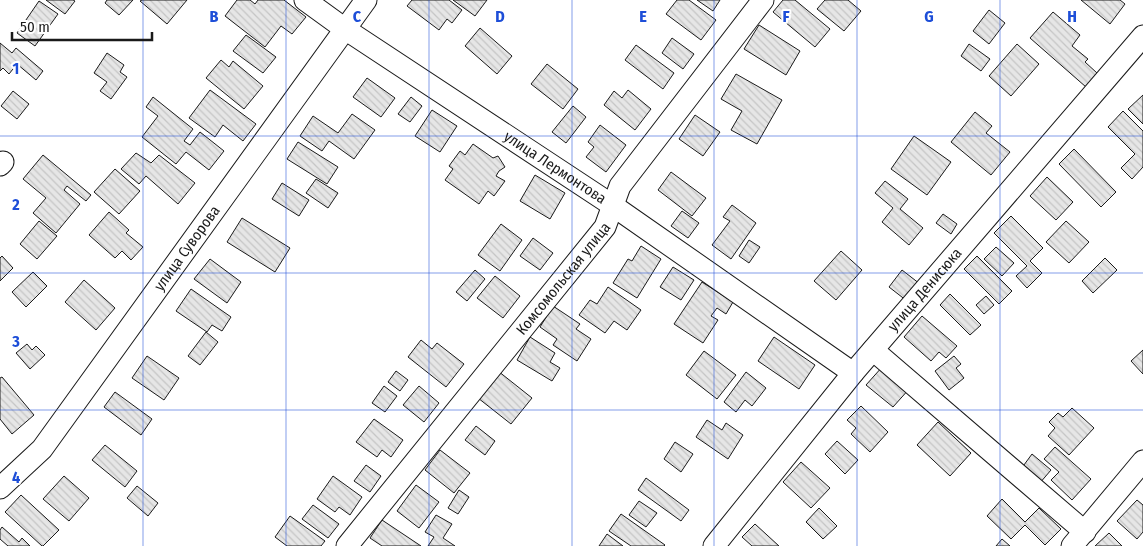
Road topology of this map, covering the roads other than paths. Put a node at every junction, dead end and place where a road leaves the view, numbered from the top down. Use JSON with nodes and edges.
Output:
{"nodes":[{"id":1,"x":305,"y":0,"type":"edge"},
{"id":2,"x":366,"y":0,"type":"edge"},
{"id":3,"x":763,"y":0,"type":"edge"},
{"id":4,"x":345,"y":29,"type":"junction"},
{"id":5,"x":1143,"y":36,"type":"edge"},
{"id":6,"x":612,"y":205,"type":"junction"},
{"id":7,"x":873,"y":350,"type":"junction"},
{"id":8,"x":854,"y":373,"type":"junction"},
{"id":9,"x":1143,"y":461,"type":"edge"},
{"id":10,"x":0,"y":488,"type":"edge"},
{"id":11,"x":1079,"y":539,"type":"edge"},
{"id":12,"x":347,"y":546,"type":"edge"},
{"id":13,"x":714,"y":546,"type":"edge"}],
"edges":[{"from":1,"to":4,"type":"street","name":"улица Лермонтова"},
{"from":2,"to":4,"type":"street","name":"улица Суворова"},
{"from":3,"to":6,"type":"street","name":"Комсомольская улица"},
{"from":4,"to":6,"type":"street","name":"улица Лермонтова"},
{"from":4,"to":10,"type":"street","name":"улица Суворова"},
{"from":5,"to":7,"type":"street","name":"улица Денисюка"},
{"from":6,"to":8,"type":"street","name":"улица Лермонтова"},
{"from":6,"to":12,"type":"street","name":"Комсомольская улица"},
{"from":7,"to":8,"type":"street","name":"улица Денисюка"},
{"from":7,"to":11,"type":"street"},
{"from":8,"to":13,"type":"street","name":"улица Денисюка"},
{"from":9,"to":11,"type":"street"}]}
